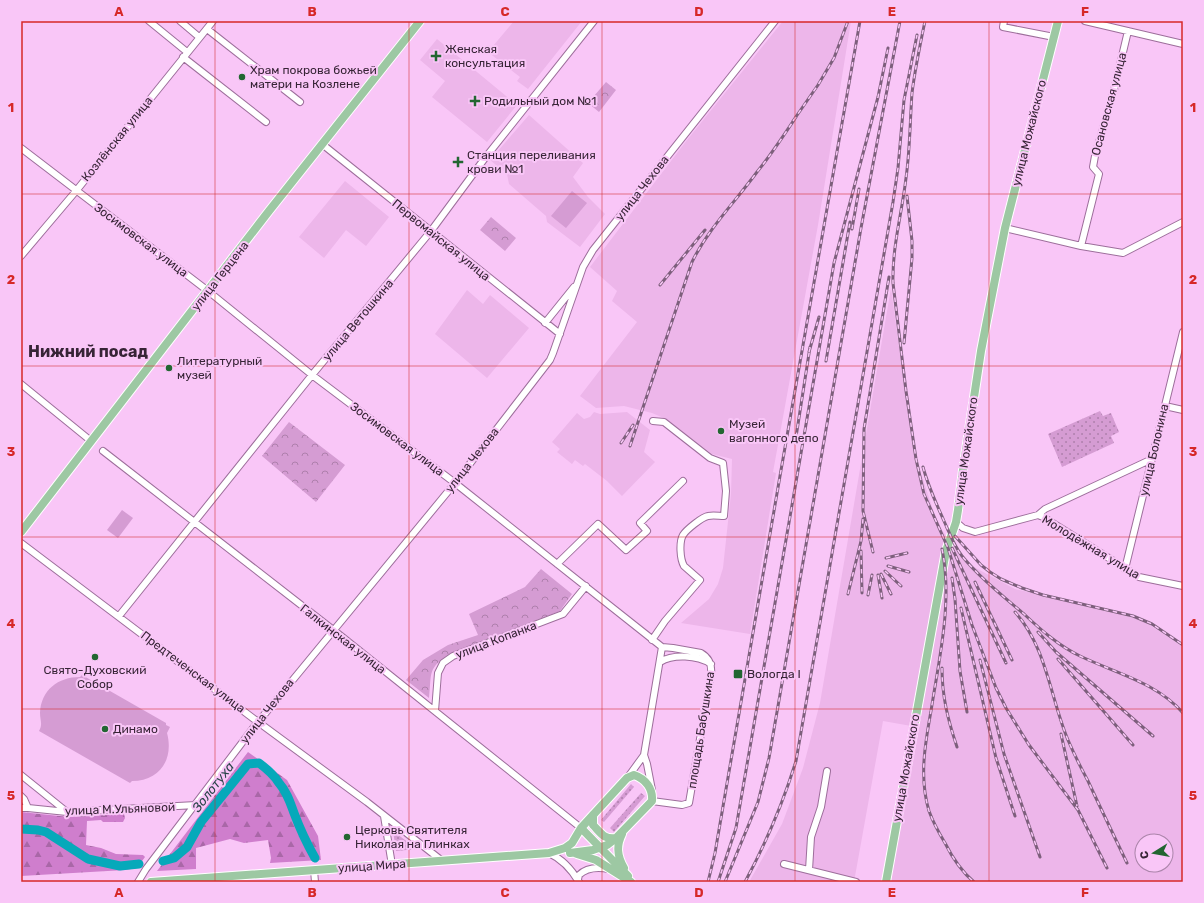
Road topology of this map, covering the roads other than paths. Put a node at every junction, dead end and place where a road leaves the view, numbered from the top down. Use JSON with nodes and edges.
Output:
{"nodes":[{"id":1,"x":149,"y":21,"type":"edge"},
{"id":2,"x":180,"y":21,"type":"edge"},
{"id":3,"x":213,"y":21,"type":"edge"},
{"id":4,"x":420,"y":21,"type":"edge"},
{"id":5,"x":594,"y":21,"type":"edge"},
{"id":6,"x":776,"y":21,"type":"edge"},
{"id":7,"x":1004,"y":21,"type":"edge"},
{"id":8,"x":1058,"y":21,"type":"edge"},
{"id":9,"x":1085,"y":21,"type":"edge"},
{"id":10,"x":207,"y":29,"type":"junction"},
{"id":11,"x":1128,"y":31,"type":"junction"},
{"id":12,"x":199,"y":37,"type":"junction"},
{"id":13,"x":1054,"y":37,"type":"junction"},
{"id":14,"x":1183,"y":44,"type":"edge"},
{"id":15,"x":185,"y":55,"type":"junction"},
{"id":16,"x":300,"y":102,"type":"dead end"},
{"id":17,"x":266,"y":122,"type":"dead end"},
{"id":18,"x":322,"y":144,"type":"junction"},
{"id":19,"x":21,"y":148,"type":"edge"},
{"id":20,"x":76,"y":191,"type":"junction"},
{"id":21,"x":1183,"y":222,"type":"edge"},
{"id":22,"x":1005,"y":228,"type":"junction"},
{"id":23,"x":431,"y":231,"type":"junction"},
{"id":24,"x":1081,"y":246,"type":"junction"},
{"id":25,"x":21,"y":256,"type":"edge"},
{"id":26,"x":577,"y":284,"type":"junction"},
{"id":27,"x":208,"y":291,"type":"junction"},
{"id":28,"x":545,"y":323,"type":"junction"},
{"id":29,"x":1183,"y":332,"type":"edge"},
{"id":30,"x":560,"y":334,"type":"junction"},
{"id":31,"x":312,"y":375,"type":"junction"},
{"id":32,"x":21,"y":384,"type":"edge"},
{"id":33,"x":1165,"y":406,"type":"junction"},
{"id":34,"x":1183,"y":410,"type":"edge"},
{"id":35,"x":653,"y":421,"type":"dead end"},
{"id":36,"x":90,"y":442,"type":"junction"},
{"id":37,"x":103,"y":451,"type":"dead end"},
{"id":38,"x":1152,"y":459,"type":"junction"},
{"id":39,"x":683,"y":481,"type":"dead end"},
{"id":40,"x":455,"y":483,"type":"junction"},
{"id":41,"x":1038,"y":515,"type":"junction"},
{"id":42,"x":956,"y":522,"type":"junction"},
{"id":43,"x":195,"y":523,"type":"junction"},
{"id":44,"x":21,"y":532,"type":"edge"},
{"id":45,"x":21,"y":543,"type":"edge"},
{"id":46,"x":557,"y":564,"type":"junction"},
{"id":47,"x":1125,"y":569,"type":"junction"},
{"id":48,"x":586,"y":586,"type":"junction"},
{"id":49,"x":1183,"y":586,"type":"edge"},
{"id":50,"x":119,"y":616,"type":"junction"},
{"id":51,"x":333,"y":630,"type":"junction"},
{"id":52,"x":652,"y":640,"type":"junction"},
{"id":53,"x":662,"y":647,"type":"junction"},
{"id":54,"x":660,"y":662,"type":"junction"},
{"id":55,"x":711,"y":664,"type":"junction"},
{"id":56,"x":435,"y":711,"type":"junction"},
{"id":57,"x":258,"y":722,"type":"junction"},
{"id":58,"x":644,"y":755,"type":"junction"},
{"id":59,"x":827,"y":771,"type":"dead end"},
{"id":60,"x":21,"y":775,"type":"edge"},
{"id":61,"x":627,"y":778,"type":"junction"},
{"id":62,"x":652,"y":791,"type":"junction"},
{"id":63,"x":21,"y":796,"type":"edge"},
{"id":64,"x":651,"y":802,"type":"junction"},
{"id":65,"x":196,"y":805,"type":"junction"},
{"id":66,"x":24,"y":808,"type":"edge"},
{"id":67,"x":67,"y":812,"type":"junction"},
{"id":68,"x":593,"y":815,"type":"junction"},
{"id":69,"x":384,"y":816,"type":"junction"},
{"id":70,"x":581,"y":828,"type":"junction"},
{"id":71,"x":624,"y":830,"type":"junction"},
{"id":72,"x":616,"y":838,"type":"junction"},
{"id":73,"x":600,"y":848,"type":"junction"},
{"id":74,"x":559,"y":850,"type":"junction"},
{"id":75,"x":549,"y":853,"type":"junction"},
{"id":76,"x":570,"y":853,"type":"junction"},
{"id":77,"x":441,"y":860,"type":"junction"},
{"id":78,"x":784,"y":864,"type":"dead end"},
{"id":79,"x":392,"y":865,"type":"junction"},
{"id":80,"x":610,"y":869,"type":"junction"},
{"id":81,"x":314,"y":870,"type":"junction"},
{"id":82,"x":809,"y":870,"type":"junction"},
{"id":83,"x":578,"y":881,"type":"edge"},
{"id":84,"x":138,"y":882,"type":"edge"},
{"id":85,"x":151,"y":882,"type":"edge"},
{"id":86,"x":315,"y":882,"type":"edge"},
{"id":87,"x":633,"y":882,"type":"edge"},
{"id":88,"x":856,"y":882,"type":"edge"},
{"id":89,"x":886,"y":882,"type":"edge"}],
"edges":[{"from":1,"to":15,"type":"street"},
{"from":2,"to":12,"type":"street"},
{"from":3,"to":10,"type":"street","name":"Козлёнская улица"},
{"from":4,"to":18,"type":"main road","name":"улица Герцена"},
{"from":5,"to":23,"type":"street","name":"улица Ветошкина"},
{"from":6,"to":26,"type":"street","name":"улица Чехова"},
{"from":7,"to":13,"type":"street"},
{"from":8,"to":13,"type":"main road","name":"улица Можайского"},
{"from":9,"to":11,"type":"street"},
{"from":10,"to":12,"type":"street","name":"Козлёнская улица"},
{"from":10,"to":16,"type":"street"},
{"from":11,"to":14,"type":"street"},
{"from":11,"to":24,"type":"street","name":"Осановская улица"},
{"from":12,"to":15,"type":"street","name":"Козлёнская улица"},
{"from":13,"to":22,"type":"main road","name":"улица Можайского"},
{"from":15,"to":17,"type":"street"},
{"from":15,"to":20,"type":"street","name":"Козлёнская улица"},
{"from":18,"to":23,"type":"street","name":"Первомайская улица"},
{"from":18,"to":27,"type":"main road","name":"улица Герцена"},
{"from":19,"to":20,"type":"street","name":"Зосимовская улица"},
{"from":20,"to":25,"type":"street","name":"Козлёнская улица"},
{"from":20,"to":27,"type":"street","name":"Зосимовская улица"},
{"from":21,"to":24,"type":"street"},
{"from":22,"to":24,"type":"street"},
{"from":22,"to":42,"type":"main road","name":"улица Можайского"},
{"from":23,"to":28,"type":"street","name":"Первомайская улица"},
{"from":23,"to":31,"type":"street","name":"улица Ветошкина"},
{"from":26,"to":28,"type":"street"},
{"from":26,"to":30,"type":"street","name":"улица Чехова"},
{"from":27,"to":31,"type":"street","name":"Зосимовская улица"},
{"from":27,"to":36,"type":"main road","name":"улица Герцена"},
{"from":28,"to":30,"type":"street","name":"Первомайская улица"},
{"from":29,"to":33,"type":"street","name":"улица Болонина"},
{"from":30,"to":40,"type":"street","name":"улица Чехова"},
{"from":31,"to":40,"type":"street","name":"Зосимовская улица"},
{"from":31,"to":43,"type":"street","name":"улица Ветошкина"},
{"from":32,"to":36,"type":"street"},
{"from":33,"to":34,"type":"street"},
{"from":33,"to":38,"type":"street","name":"улица Болонина"},
{"from":35,"to":52,"type":"street"},
{"from":36,"to":44,"type":"main road","name":"улица Герцена"},
{"from":37,"to":43,"type":"street","name":"Галкинская улица"},
{"from":38,"to":41,"type":"street"},
{"from":38,"to":47,"type":"street","name":"улица Болонина"},
{"from":39,"to":46,"type":"street"},
{"from":40,"to":46,"type":"street","name":"Зосимовская улица"},
{"from":40,"to":51,"type":"street","name":"улица Чехова"},
{"from":41,"to":42,"type":"street","name":"Молодёжная улица"},
{"from":41,"to":47,"type":"street","name":"Молодёжная улица"},
{"from":42,"to":89,"type":"main road","name":"улица Можайского"},
{"from":43,"to":50,"type":"street","name":"улица Ветошкина"},
{"from":43,"to":51,"type":"street","name":"Галкинская улица"},
{"from":45,"to":50,"type":"street","name":"Предтеченская улица"},
{"from":46,"to":48,"type":"street","name":"Зосимовская улица"},
{"from":47,"to":49,"type":"street","name":"Молодёжная улица"},
{"from":48,"to":52,"type":"street","name":"Зосимовская улица"},
{"from":48,"to":56,"type":"street","name":"улица Копанка"},
{"from":50,"to":57,"type":"street","name":"Предтеченская улица"},
{"from":51,"to":56,"type":"street","name":"Галкинская улица"},
{"from":51,"to":57,"type":"street","name":"улица Чехова"},
{"from":52,"to":53,"type":"street","name":"Зосимовская улица"},
{"from":53,"to":54,"type":"street"},
{"from":53,"to":55,"type":"street","name":"площадь Бабушкина"},
{"from":54,"to":55,"type":"street","name":"площадь Бабушкина"},
{"from":54,"to":58,"type":"street"},
{"from":55,"to":64,"type":"street","name":"площадь Бабушкина"},
{"from":56,"to":70,"type":"street","name":"Галкинская улица"},
{"from":57,"to":65,"type":"street","name":"улица Чехова"},
{"from":57,"to":69,"type":"street","name":"Предтеченская улица"},
{"from":58,"to":61,"type":"street"},
{"from":58,"to":62,"type":"street"},
{"from":59,"to":82,"type":"street"},
{"from":60,"to":67,"type":"street"},
{"from":61,"to":62,"type":"main road"},
{"from":61,"to":68,"type":"main road"},
{"from":62,"to":64,"type":"main road"},
{"from":63,"to":66,"type":"street"},
{"from":64,"to":71,"type":"main road"},
{"from":65,"to":67,"type":"street","name":"улица М.Ульяновой"},
{"from":65,"to":84,"type":"street","name":"улица Чехова"},
{"from":66,"to":67,"type":"street","name":"улица М.Ульяновой"},
{"from":68,"to":70,"type":"main road"},
{"from":68,"to":72,"type":"main road"},
{"from":69,"to":77,"type":"street","name":"Предтеченская улица"},
{"from":69,"to":79,"type":"street"},
{"from":70,"to":73,"type":"main road"},
{"from":70,"to":74,"type":"main road","name":"улица Мира"},
{"from":71,"to":72,"type":"main road"},
{"from":71,"to":87,"type":"main road"},
{"from":72,"to":73,"type":"main road"},
{"from":73,"to":74,"type":"main road"},
{"from":73,"to":76,"type":"main road"},
{"from":73,"to":87,"type":"main road"},
{"from":74,"to":75,"type":"main road","name":"улица Мира"},
{"from":75,"to":76,"type":"main road"},
{"from":75,"to":77,"type":"main road","name":"улица Мира"},
{"from":75,"to":83,"type":"street"},
{"from":76,"to":80,"type":"main road"},
{"from":77,"to":79,"type":"main road","name":"улица Мира"},
{"from":78,"to":82,"type":"street"},
{"from":79,"to":81,"type":"main road","name":"улица Мира"},
{"from":80,"to":83,"type":"street"},
{"from":80,"to":87,"type":"main road"},
{"from":81,"to":85,"type":"main road","name":"улица Мира"},
{"from":81,"to":86,"type":"street"},
{"from":82,"to":88,"type":"street"}]}
